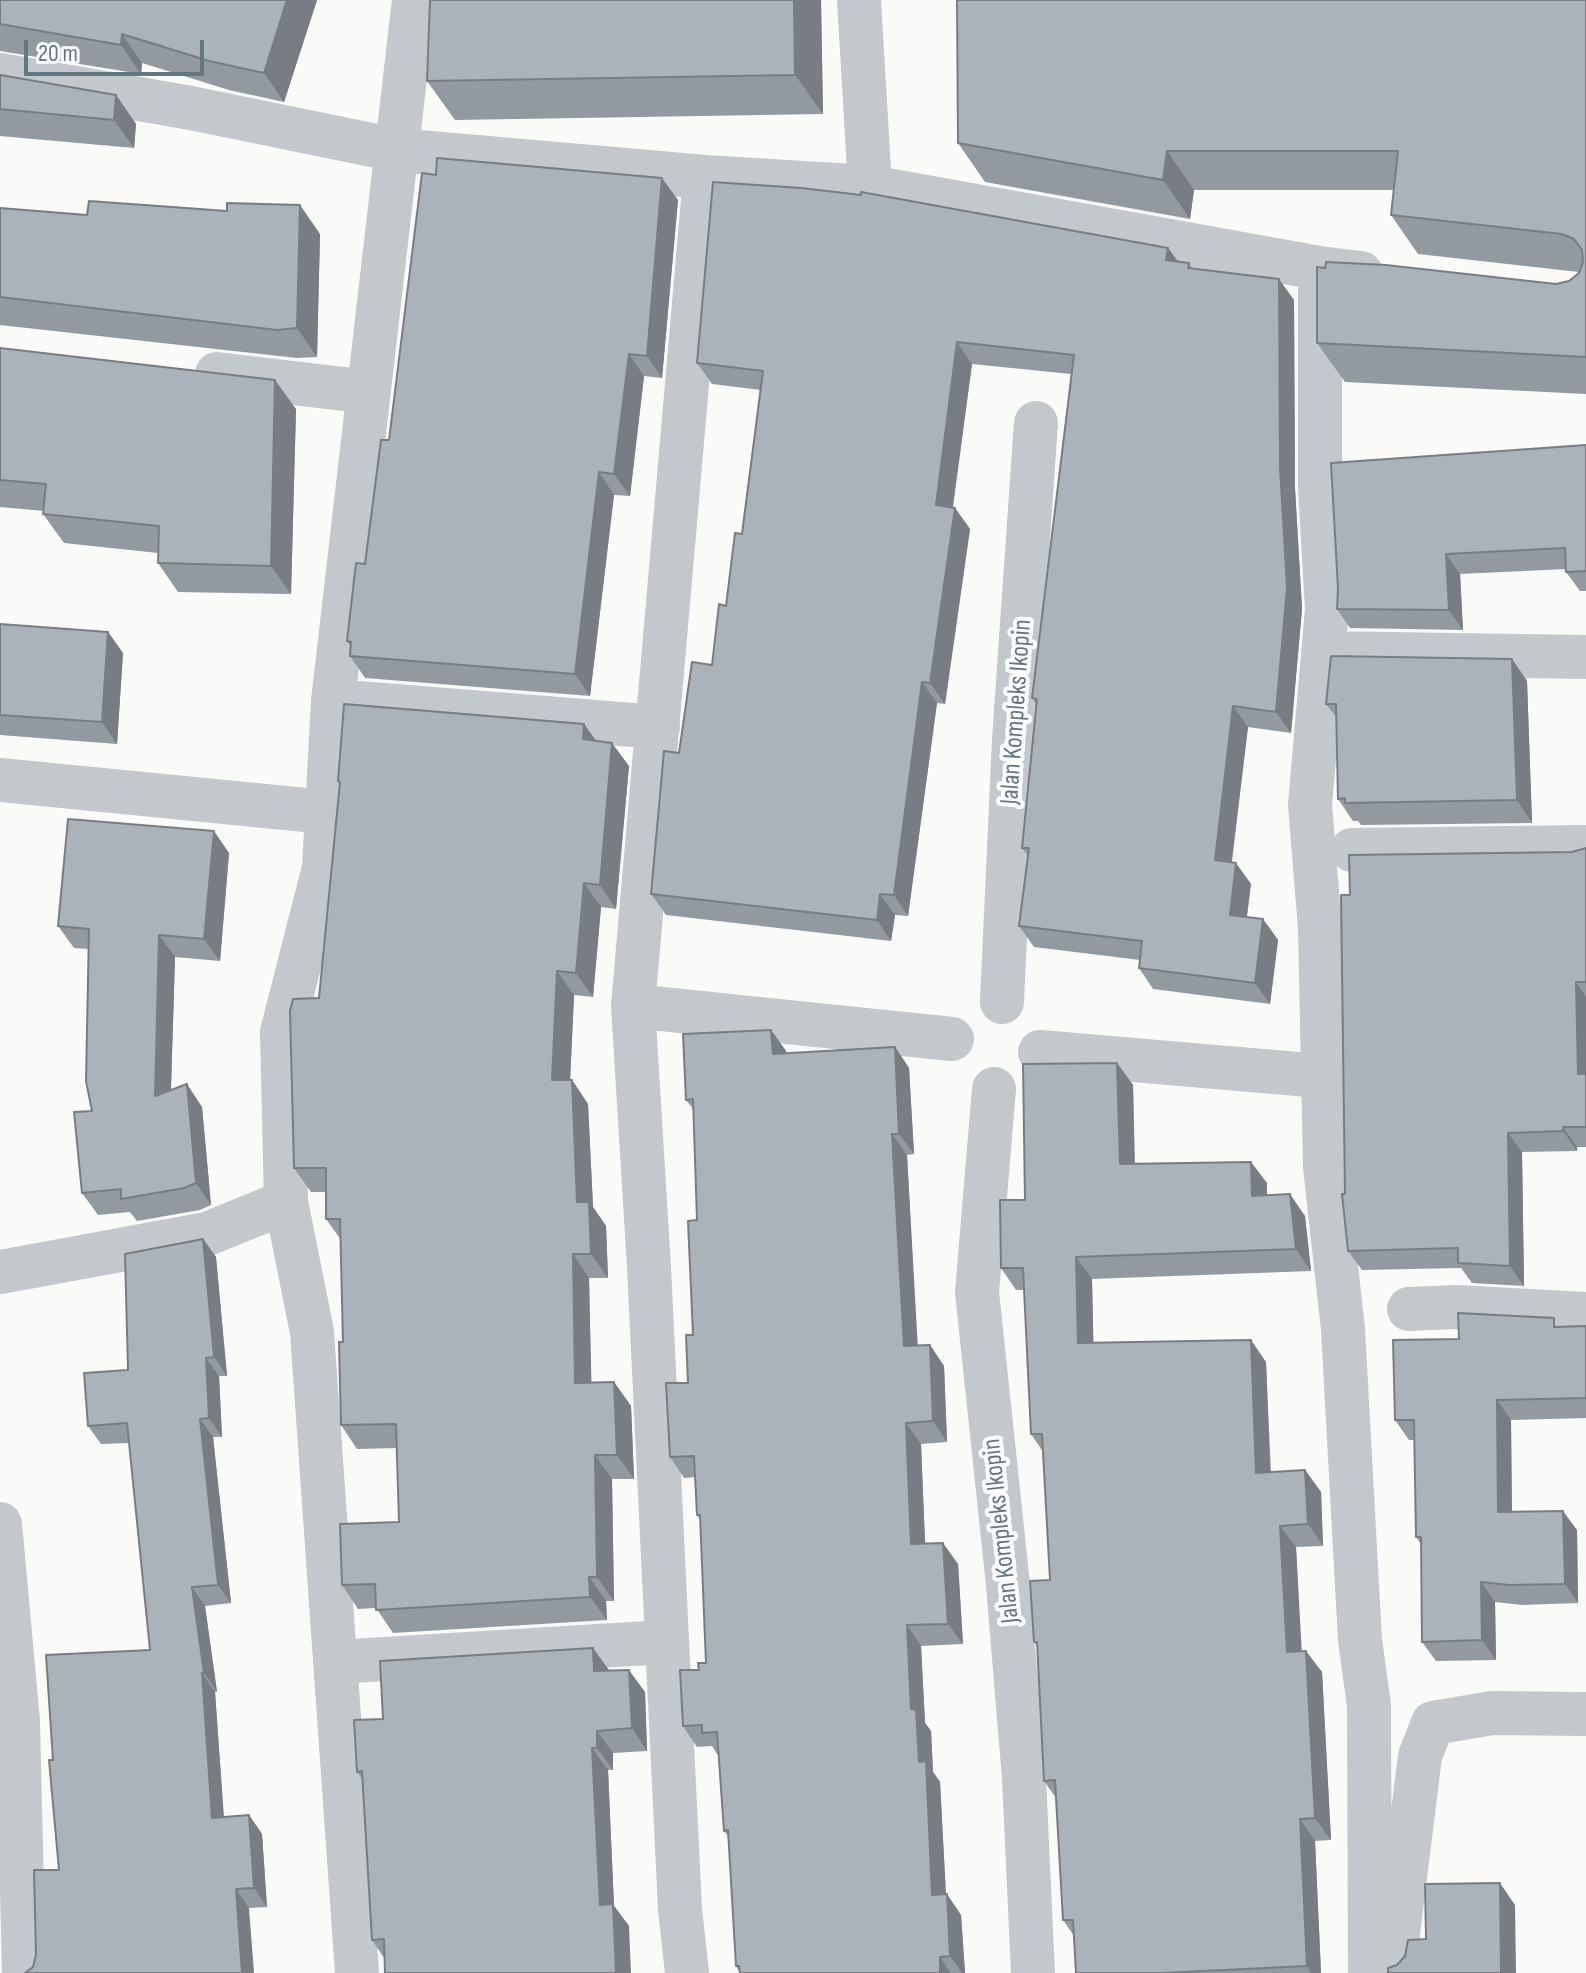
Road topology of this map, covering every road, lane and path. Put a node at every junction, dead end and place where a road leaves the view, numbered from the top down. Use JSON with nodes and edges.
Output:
{"nodes":[{"id":1,"x":414,"y":0,"type":"edge"},
{"id":2,"x":859,"y":0,"type":"edge"},
{"id":3,"x":0,"y":75,"type":"edge"},
{"id":4,"x":396,"y":150,"type":"junction"},
{"id":5,"x":705,"y":177,"type":"junction"},
{"id":6,"x":870,"y":187,"type":"junction"},
{"id":7,"x":1319,"y":268,"type":"junction"},
{"id":8,"x":1397,"y":277,"type":"edge"},
{"id":9,"x":185,"y":371,"type":"edge"},
{"id":10,"x":369,"y":392,"type":"junction"},
{"id":11,"x":1036,"y":423,"type":"dead end"},
{"id":12,"x":1324,"y":653,"type":"junction"},
{"id":13,"x":1586,"y":657,"type":"edge"},
{"id":14,"x":333,"y":701,"type":"junction"},
{"id":15,"x":658,"y":727,"type":"junction"},
{"id":16,"x":0,"y":780,"type":"edge"},
{"id":17,"x":326,"y":812,"type":"junction"},
{"id":18,"x":1586,"y":847,"type":"edge"},
{"id":19,"x":1352,"y":850,"type":"dead end"},
{"id":20,"x":1002,"y":1002,"type":"junction"},
{"id":21,"x":633,"y":1006,"type":"junction"},
{"id":22,"x":952,"y":1039,"type":"junction"},
{"id":23,"x":1040,"y":1052,"type":"junction"},
{"id":24,"x":1321,"y":1076,"type":"junction"},
{"id":25,"x":994,"y":1089,"type":"junction"},
{"id":26,"x":286,"y":1202,"type":"junction"},
{"id":27,"x":0,"y":1272,"type":"edge"},
{"id":28,"x":1409,"y":1309,"type":"dead end"},
{"id":29,"x":1586,"y":1314,"type":"edge"},
{"id":30,"x":0,"y":1524,"type":"edge"},
{"id":31,"x":665,"y":1642,"type":"junction"},
{"id":32,"x":335,"y":1662,"type":"junction"},
{"id":33,"x":1586,"y":1714,"type":"edge"},
{"id":34,"x":24,"y":1973,"type":"edge"},
{"id":35,"x":357,"y":1973,"type":"edge"},
{"id":36,"x":687,"y":1973,"type":"edge"},
{"id":37,"x":1033,"y":1973,"type":"edge"},
{"id":38,"x":1370,"y":1973,"type":"edge"},
{"id":39,"x":1399,"y":1973,"type":"edge"}],
"edges":[{"from":1,"to":4,"type":"street"},
{"from":2,"to":6,"type":"street"},
{"from":3,"to":4,"type":"street"},
{"from":4,"to":5,"type":"street"},
{"from":4,"to":10,"type":"street"},
{"from":5,"to":6,"type":"street"},
{"from":5,"to":15,"type":"street"},
{"from":6,"to":7,"type":"street"},
{"from":7,"to":8,"type":"street"},
{"from":7,"to":12,"type":"street"},
{"from":9,"to":10,"type":"street"},
{"from":10,"to":14,"type":"street"},
{"from":11,"to":20,"type":"street","name":"Jalan Kompleks Ikopin"},
{"from":12,"to":13,"type":"street"},
{"from":12,"to":24,"type":"street"},
{"from":14,"to":15,"type":"street"},
{"from":14,"to":17,"type":"street"},
{"from":15,"to":21,"type":"street"},
{"from":16,"to":17,"type":"street"},
{"from":17,"to":26,"type":"street"},
{"from":18,"to":19,"type":"street"},
{"from":20,"to":22,"type":"street"},
{"from":20,"to":23,"type":"street"},
{"from":21,"to":22,"type":"street"},
{"from":21,"to":31,"type":"street"},
{"from":22,"to":25,"type":"street"},
{"from":23,"to":24,"type":"street"},
{"from":23,"to":25,"type":"street"},
{"from":24,"to":38,"type":"street"},
{"from":25,"to":37,"type":"street","name":"Jalan Kompleks Ikopin"},
{"from":26,"to":27,"type":"street"},
{"from":26,"to":32,"type":"street"},
{"from":28,"to":29,"type":"street"},
{"from":30,"to":34,"type":"street"},
{"from":31,"to":32,"type":"street"},
{"from":31,"to":36,"type":"street"},
{"from":32,"to":35,"type":"street"},
{"from":33,"to":39,"type":"street"}]}
